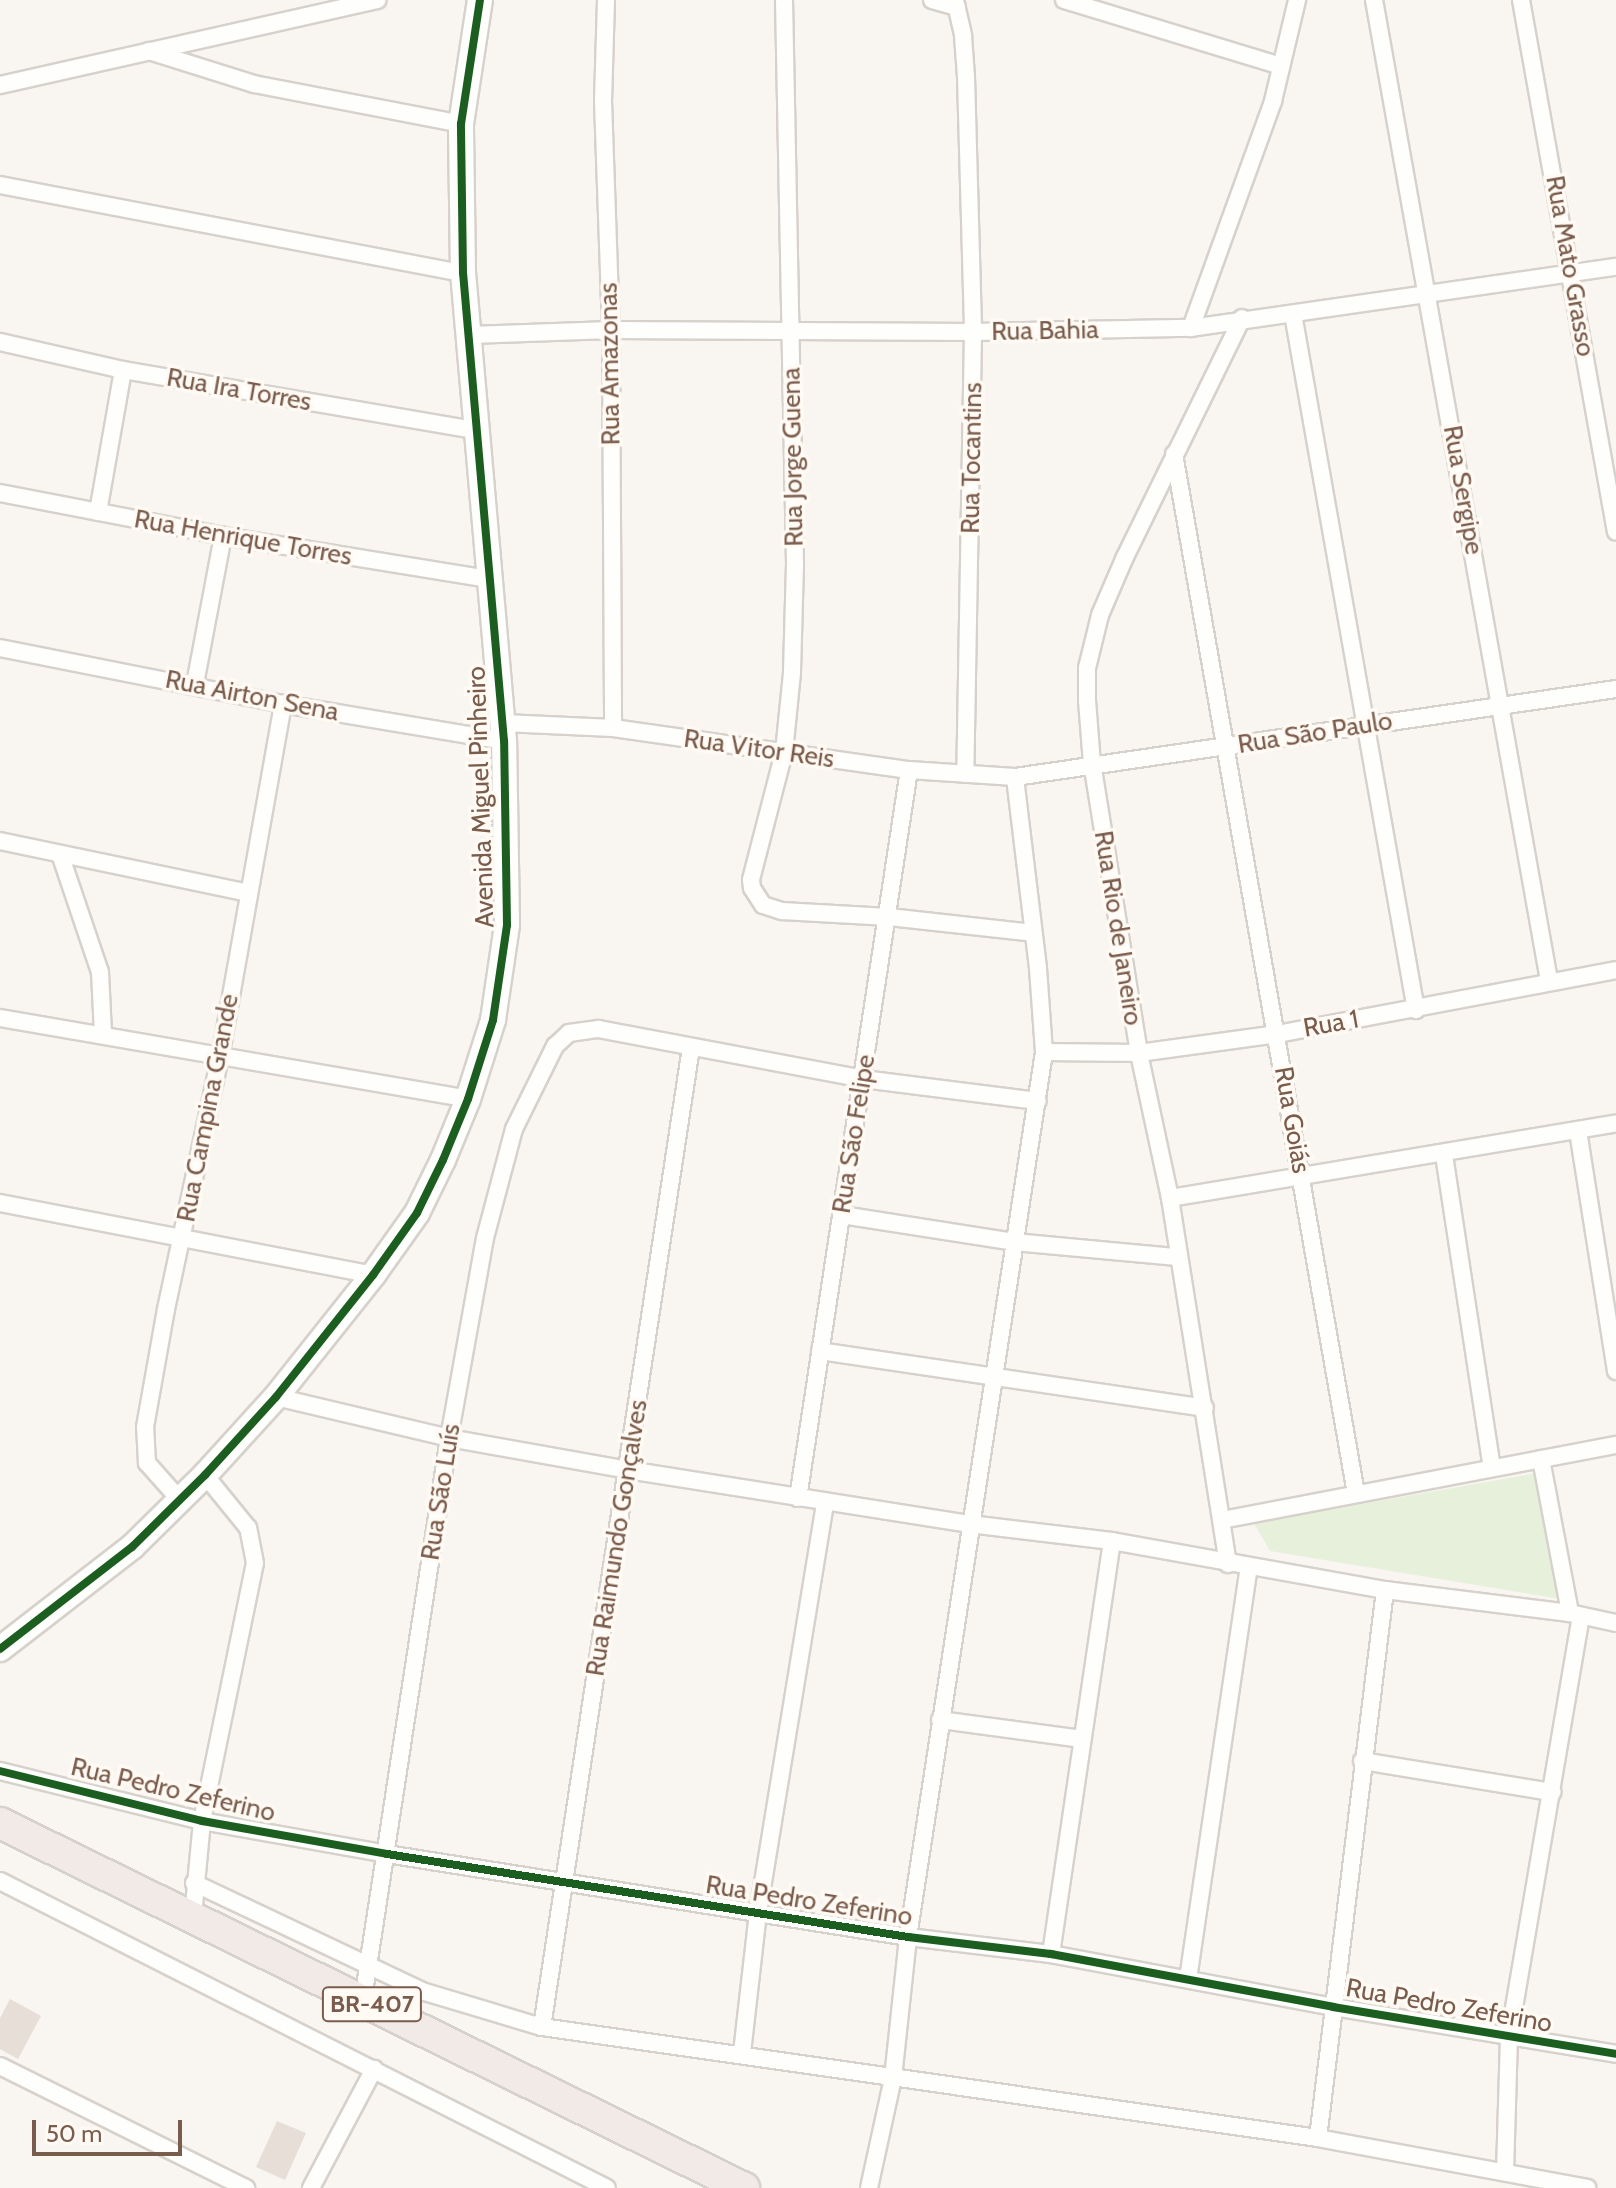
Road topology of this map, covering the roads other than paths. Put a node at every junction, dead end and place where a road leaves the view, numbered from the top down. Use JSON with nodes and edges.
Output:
{"nodes":[{"id":1,"x":378,"y":0,"type":"edge"},
{"id":2,"x":480,"y":0,"type":"edge"},
{"id":3,"x":606,"y":0,"type":"edge"},
{"id":4,"x":784,"y":0,"type":"edge"},
{"id":5,"x":932,"y":0,"type":"edge"},
{"id":6,"x":1064,"y":0,"type":"edge"},
{"id":7,"x":1297,"y":0,"type":"edge"},
{"id":8,"x":1374,"y":0,"type":"edge"},
{"id":9,"x":1521,"y":0,"type":"edge"},
{"id":10,"x":956,"y":3,"type":"edge"},
{"id":11,"x":149,"y":51,"type":"junction"},
{"id":12,"x":1281,"y":66,"type":"junction"},
{"id":13,"x":0,"y":85,"type":"edge"},
{"id":14,"x":461,"y":124,"type":"junction"},
{"id":15,"x":0,"y":185,"type":"edge"},
{"id":16,"x":1616,"y":267,"type":"edge"},
{"id":17,"x":463,"y":273,"type":"junction"},
{"id":18,"x":1572,"y":274,"type":"junction"},
{"id":19,"x":1429,"y":296,"type":"junction"},
{"id":20,"x":1293,"y":314,"type":"junction"},
{"id":21,"x":1242,"y":318,"type":"junction"},
{"id":22,"x":790,"y":328,"type":"junction"},
{"id":23,"x":1191,"y":328,"type":"junction"},
{"id":24,"x":611,"y":330,"type":"junction"},
{"id":25,"x":973,"y":332,"type":"junction"},
{"id":26,"x":470,"y":335,"type":"junction"},
{"id":27,"x":0,"y":342,"type":"edge"},
{"id":28,"x":123,"y":370,"type":"junction"},
{"id":29,"x":479,"y":431,"type":"junction"},
{"id":30,"x":1174,"y":454,"type":"junction"},
{"id":31,"x":0,"y":493,"type":"edge"},
{"id":32,"x":98,"y":512,"type":"junction"},
{"id":33,"x":1616,"y":532,"type":"edge"},
{"id":34,"x":223,"y":536,"type":"junction"},
{"id":35,"x":488,"y":579,"type":"junction"},
{"id":36,"x":0,"y":648,"type":"edge"},
{"id":37,"x":195,"y":684,"type":"junction"},
{"id":38,"x":1616,"y":689,"type":"edge"},
{"id":39,"x":283,"y":704,"type":"junction"},
{"id":40,"x":1500,"y":705,"type":"junction"},
{"id":41,"x":1365,"y":725,"type":"junction"},
{"id":42,"x":613,"y":728,"type":"junction"},
{"id":43,"x":504,"y":732,"type":"junction"},
{"id":44,"x":1225,"y":746,"type":"junction"},
{"id":45,"x":784,"y":752,"type":"junction"},
{"id":46,"x":1092,"y":764,"type":"junction"},
{"id":47,"x":909,"y":770,"type":"junction"},
{"id":48,"x":965,"y":774,"type":"junction"},
{"id":49,"x":1015,"y":777,"type":"junction"},
{"id":50,"x":0,"y":841,"type":"edge"},
{"id":51,"x":60,"y":854,"type":"junction"},
{"id":52,"x":249,"y":893,"type":"junction"},
{"id":53,"x":889,"y":917,"type":"junction"},
{"id":54,"x":1033,"y":933,"type":"junction"},
{"id":55,"x":1616,"y":970,"type":"edge"},
{"id":56,"x":1549,"y":980,"type":"junction"},
{"id":57,"x":1416,"y":1010,"type":"junction"},
{"id":58,"x":0,"y":1018,"type":"edge"},
{"id":59,"x":103,"y":1034,"type":"junction"},
{"id":60,"x":1278,"y":1034,"type":"junction"},
{"id":61,"x":691,"y":1048,"type":"junction"},
{"id":62,"x":1044,"y":1052,"type":"junction"},
{"id":63,"x":1139,"y":1053,"type":"junction"},
{"id":64,"x":220,"y":1058,"type":"junction"},
{"id":65,"x":863,"y":1079,"type":"junction"},
{"id":66,"x":468,"y":1099,"type":"junction"},
{"id":67,"x":1038,"y":1101,"type":"junction"},
{"id":68,"x":1616,"y":1123,"type":"edge"},
{"id":69,"x":1578,"y":1131,"type":"junction"},
{"id":70,"x":1444,"y":1155,"type":"junction"},
{"id":71,"x":1302,"y":1177,"type":"junction"},
{"id":72,"x":1170,"y":1198,"type":"junction"},
{"id":73,"x":0,"y":1203,"type":"edge"},
{"id":74,"x":842,"y":1215,"type":"junction"},
{"id":75,"x":182,"y":1236,"type":"junction"},
{"id":76,"x":1014,"y":1242,"type":"junction"},
{"id":77,"x":1177,"y":1257,"type":"junction"},
{"id":78,"x":373,"y":1275,"type":"junction"},
{"id":79,"x":820,"y":1351,"type":"junction"},
{"id":80,"x":1616,"y":1371,"type":"edge"},
{"id":81,"x":994,"y":1378,"type":"junction"},
{"id":82,"x":276,"y":1397,"type":"junction"},
{"id":83,"x":1205,"y":1408,"type":"junction"},
{"id":84,"x":449,"y":1438,"type":"junction"},
{"id":85,"x":1616,"y":1445,"type":"edge"},
{"id":86,"x":1541,"y":1459,"type":"junction"},
{"id":87,"x":1492,"y":1467,"type":"junction"},
{"id":88,"x":628,"y":1470,"type":"junction"},
{"id":89,"x":205,"y":1475,"type":"junction"},
{"id":90,"x":1356,"y":1494,"type":"junction"},
{"id":91,"x":798,"y":1498,"type":"junction"},
{"id":92,"x":180,"y":1500,"type":"junction"},
{"id":93,"x":825,"y":1503,"type":"junction"},
{"id":94,"x":1222,"y":1520,"type":"junction"},
{"id":95,"x":969,"y":1524,"type":"junction"},
{"id":96,"x":1112,"y":1541,"type":"junction"},
{"id":97,"x":1228,"y":1564,"type":"junction"},
{"id":98,"x":1249,"y":1567,"type":"junction"},
{"id":99,"x":1385,"y":1590,"type":"junction"},
{"id":100,"x":1576,"y":1615,"type":"junction"},
{"id":101,"x":1616,"y":1623,"type":"edge"},
{"id":102,"x":0,"y":1649,"type":"edge"},
{"id":103,"x":940,"y":1720,"type":"junction"},
{"id":104,"x":1082,"y":1739,"type":"junction"},
{"id":105,"x":1362,"y":1761,"type":"junction"},
{"id":106,"x":0,"y":1771,"type":"edge"},
{"id":107,"x":1552,"y":1792,"type":"junction"},
{"id":108,"x":202,"y":1821,"type":"junction"},
{"id":109,"x":0,"y":1823,"type":"edge"},
{"id":110,"x":387,"y":1854,"type":"junction"},
{"id":111,"x":0,"y":1881,"type":"edge"},
{"id":112,"x":194,"y":1883,"type":"junction"},
{"id":113,"x":561,"y":1885,"type":"junction"},
{"id":114,"x":758,"y":1913,"type":"junction"},
{"id":115,"x":193,"y":1916,"type":"junction"},
{"id":116,"x":908,"y":1937,"type":"junction"},
{"id":117,"x":1051,"y":1954,"type":"junction"},
{"id":118,"x":369,"y":1968,"type":"junction"},
{"id":119,"x":1188,"y":1979,"type":"junction"},
{"id":120,"x":363,"y":1999,"type":"junction"},
{"id":121,"x":1333,"y":2007,"type":"junction"},
{"id":122,"x":542,"y":2027,"type":"junction"},
{"id":123,"x":1509,"y":2037,"type":"junction"},
{"id":124,"x":742,"y":2053,"type":"junction"},
{"id":125,"x":1616,"y":2054,"type":"edge"},
{"id":126,"x":0,"y":2066,"type":"edge"},
{"id":127,"x":374,"y":2069,"type":"junction"},
{"id":128,"x":893,"y":2078,"type":"junction"},
{"id":129,"x":1318,"y":2138,"type":"junction"},
{"id":130,"x":1505,"y":2172,"type":"junction"},
{"id":131,"x":246,"y":2188,"type":"edge"},
{"id":132,"x":311,"y":2188,"type":"edge"},
{"id":133,"x":607,"y":2188,"type":"edge"},
{"id":134,"x":744,"y":2188,"type":"edge"},
{"id":135,"x":869,"y":2188,"type":"edge"},
{"id":136,"x":1587,"y":2188,"type":"edge"}],
"edges":[{"from":1,"to":11,"type":"street"},
{"from":2,"to":14,"type":"street","name":"Avenida Miguel Pinheiro"},
{"from":3,"to":24,"type":"street","name":"Rua Amazonas"},
{"from":4,"to":22,"type":"street","name":"Rua Jorge Guena"},
{"from":5,"to":10,"type":"street"},
{"from":6,"to":12,"type":"street"},
{"from":7,"to":12,"type":"street"},
{"from":8,"to":19,"type":"street","name":"Rua Sergipe"},
{"from":9,"to":18,"type":"street","name":"Rua Mato Grasso"},
{"from":10,"to":25,"type":"street","name":"Rua Tocantins"},
{"from":11,"to":13,"type":"street"},
{"from":11,"to":14,"type":"street"},
{"from":12,"to":23,"type":"street"},
{"from":14,"to":17,"type":"street","name":"Avenida Miguel Pinheiro"},
{"from":15,"to":17,"type":"street"},
{"from":16,"to":18,"type":"street","name":"Rua Bahia"},
{"from":17,"to":26,"type":"street","name":"Avenida Miguel Pinheiro"},
{"from":18,"to":19,"type":"street","name":"Rua Bahia"},
{"from":18,"to":33,"type":"street","name":"Rua Mato Grasso"},
{"from":19,"to":20,"type":"street","name":"Rua Bahia"},
{"from":19,"to":40,"type":"street","name":"Rua Sergipe"},
{"from":20,"to":21,"type":"street","name":"Rua Bahia"},
{"from":20,"to":41,"type":"street"},
{"from":21,"to":23,"type":"street","name":"Rua Bahia"},
{"from":21,"to":30,"type":"street","name":"Rua Rio de Janeiro"},
{"from":22,"to":24,"type":"street","name":"Rua Bahia"},
{"from":22,"to":25,"type":"street","name":"Rua Bahia"},
{"from":22,"to":45,"type":"street","name":"Rua Jorge Guena"},
{"from":23,"to":25,"type":"street","name":"Rua Bahia"},
{"from":24,"to":26,"type":"street","name":"Rua Bahia"},
{"from":24,"to":42,"type":"street","name":"Rua Amazonas"},
{"from":25,"to":48,"type":"street","name":"Rua Tocantins"},
{"from":26,"to":29,"type":"street","name":"Avenida Miguel Pinheiro"},
{"from":27,"to":28,"type":"street","name":"Rua Ira Torres"},
{"from":28,"to":29,"type":"street","name":"Rua Ira Torres"},
{"from":28,"to":32,"type":"street"},
{"from":29,"to":35,"type":"street","name":"Avenida Miguel Pinheiro"},
{"from":30,"to":44,"type":"street","name":"Rua Goiás"},
{"from":30,"to":46,"type":"street","name":"Rua Rio de Janeiro"},
{"from":31,"to":32,"type":"street","name":"Rua Henrique Torres"},
{"from":32,"to":34,"type":"street","name":"Rua Henrique Torres"},
{"from":34,"to":35,"type":"street","name":"Rua Henrique Torres"},
{"from":34,"to":37,"type":"street"},
{"from":35,"to":43,"type":"street","name":"Avenida Miguel Pinheiro"},
{"from":36,"to":37,"type":"street","name":"Rua Airton Sena"},
{"from":37,"to":39,"type":"street","name":"Rua Airton Sena"},
{"from":38,"to":40,"type":"street","name":"Rua São Paulo"},
{"from":39,"to":43,"type":"street","name":"Rua Airton Sena"},
{"from":39,"to":52,"type":"street","name":"Rua Campina Grande"},
{"from":40,"to":41,"type":"street","name":"Rua São Paulo"},
{"from":40,"to":56,"type":"street","name":"Rua Sergipe"},
{"from":41,"to":44,"type":"street","name":"Rua São Paulo"},
{"from":41,"to":57,"type":"street"},
{"from":42,"to":43,"type":"street","name":"Rua Vitor Reis"},
{"from":42,"to":45,"type":"street","name":"Rua Vitor Reis"},
{"from":43,"to":66,"type":"street","name":"Avenida Miguel Pinheiro"},
{"from":44,"to":46,"type":"street","name":"Rua São Paulo"},
{"from":44,"to":60,"type":"street","name":"Rua Goiás"},
{"from":45,"to":47,"type":"street","name":"Rua Vitor Reis"},
{"from":45,"to":53,"type":"street","name":"Rua Jorge Guena"},
{"from":46,"to":49,"type":"street","name":"Rua São Paulo"},
{"from":46,"to":63,"type":"street","name":"Rua Rio de Janeiro"},
{"from":47,"to":48,"type":"street","name":"Rua Vitor Reis"},
{"from":47,"to":53,"type":"street","name":"Rua São Felipe"},
{"from":48,"to":49,"type":"street","name":"Rua Vitor Reis"},
{"from":49,"to":54,"type":"street"},
{"from":50,"to":51,"type":"street"},
{"from":51,"to":52,"type":"street"},
{"from":51,"to":59,"type":"street"},
{"from":52,"to":64,"type":"street","name":"Rua Campina Grande"},
{"from":53,"to":54,"type":"street"},
{"from":53,"to":65,"type":"street","name":"Rua São Felipe"},
{"from":54,"to":62,"type":"street"},
{"from":55,"to":56,"type":"street","name":"Rua 1"},
{"from":56,"to":57,"type":"street","name":"Rua 1"},
{"from":57,"to":60,"type":"street","name":"Rua 1"},
{"from":58,"to":59,"type":"street"},
{"from":59,"to":64,"type":"street"},
{"from":60,"to":63,"type":"street","name":"Rua 1"},
{"from":60,"to":71,"type":"street","name":"Rua Goiás"},
{"from":61,"to":65,"type":"street"},
{"from":61,"to":84,"type":"street","name":"Rua São Luís"},
{"from":61,"to":88,"type":"street","name":"Rua Raimundo Gonçalves"},
{"from":62,"to":63,"type":"street","name":"Rua 1"},
{"from":62,"to":67,"type":"street"},
{"from":63,"to":72,"type":"street","name":"Rua Rio de Janeiro"},
{"from":64,"to":66,"type":"street"},
{"from":64,"to":75,"type":"street","name":"Rua Campina Grande"},
{"from":65,"to":67,"type":"street"},
{"from":65,"to":74,"type":"street","name":"Rua São Felipe"},
{"from":66,"to":78,"type":"street","name":"Avenida Miguel Pinheiro"},
{"from":67,"to":76,"type":"street"},
{"from":68,"to":69,"type":"street"},
{"from":69,"to":70,"type":"street"},
{"from":69,"to":80,"type":"street"},
{"from":70,"to":71,"type":"street"},
{"from":70,"to":87,"type":"street"},
{"from":71,"to":72,"type":"street"},
{"from":71,"to":90,"type":"street","name":"Rua Goiás"},
{"from":72,"to":77,"type":"street","name":"Rua Rio de Janeiro"},
{"from":73,"to":75,"type":"street"},
{"from":74,"to":76,"type":"street"},
{"from":74,"to":79,"type":"street","name":"Rua São Felipe"},
{"from":75,"to":78,"type":"street"},
{"from":75,"to":92,"type":"street","name":"Rua Campina Grande"},
{"from":76,"to":77,"type":"street"},
{"from":76,"to":81,"type":"street"},
{"from":77,"to":83,"type":"street","name":"Rua Rio de Janeiro"},
{"from":78,"to":82,"type":"street","name":"Avenida Miguel Pinheiro"},
{"from":79,"to":81,"type":"street"},
{"from":79,"to":91,"type":"street","name":"Rua São Felipe"},
{"from":81,"to":83,"type":"street"},
{"from":81,"to":95,"type":"street"},
{"from":82,"to":84,"type":"street"},
{"from":82,"to":89,"type":"street","name":"Avenida Miguel Pinheiro"},
{"from":83,"to":94,"type":"street","name":"Rua Rio de Janeiro"},
{"from":84,"to":88,"type":"street"},
{"from":84,"to":110,"type":"street","name":"Rua São Luís"},
{"from":85,"to":86,"type":"street"},
{"from":86,"to":87,"type":"street"},
{"from":86,"to":100,"type":"street"},
{"from":87,"to":90,"type":"street"},
{"from":88,"to":91,"type":"street"},
{"from":88,"to":113,"type":"street","name":"Rua Raimundo Gonçalves"},
{"from":89,"to":92,"type":"street","name":"Avenida Miguel Pinheiro"},
{"from":89,"to":108,"type":"street"},
{"from":90,"to":94,"type":"street"},
{"from":91,"to":93,"type":"street"},
{"from":92,"to":102,"type":"street","name":"Avenida Miguel Pinheiro"},
{"from":93,"to":95,"type":"street"},
{"from":93,"to":114,"type":"street"},
{"from":94,"to":97,"type":"street","name":"Rua Rio de Janeiro"},
{"from":95,"to":96,"type":"street"},
{"from":95,"to":103,"type":"street"},
{"from":96,"to":97,"type":"street"},
{"from":96,"to":104,"type":"street"},
{"from":97,"to":98,"type":"street"},
{"from":98,"to":99,"type":"street"},
{"from":98,"to":119,"type":"street"},
{"from":99,"to":100,"type":"street"},
{"from":99,"to":105,"type":"street"},
{"from":100,"to":101,"type":"street"},
{"from":100,"to":107,"type":"street"},
{"from":103,"to":104,"type":"street"},
{"from":103,"to":116,"type":"street"},
{"from":104,"to":117,"type":"street"},
{"from":105,"to":107,"type":"street"},
{"from":105,"to":121,"type":"street"},
{"from":106,"to":108,"type":"street","name":"Rua Pedro Zeferino"},
{"from":107,"to":123,"type":"street"},
{"from":108,"to":110,"type":"street","name":"Rua Pedro Zeferino"},
{"from":108,"to":112,"type":"street"},
{"from":109,"to":115,"type":"highway","number":"BR-407"},
{"from":110,"to":113,"type":"street","name":"Rua Pedro Zeferino"},
{"from":110,"to":118,"type":"street","name":"Rua São Luís"},
{"from":111,"to":127,"type":"street"},
{"from":112,"to":115,"type":"street"},
{"from":112,"to":118,"type":"street"},
{"from":113,"to":114,"type":"street","name":"Rua Pedro Zeferino"},
{"from":113,"to":122,"type":"street","name":"Rua Raimundo Gonçalves"},
{"from":114,"to":116,"type":"street","name":"Rua Pedro Zeferino"},
{"from":114,"to":124,"type":"street"},
{"from":115,"to":120,"type":"highway","number":"BR-407"},
{"from":116,"to":117,"type":"street","name":"Rua Pedro Zeferino"},
{"from":116,"to":128,"type":"street"},
{"from":117,"to":119,"type":"street","name":"Rua Pedro Zeferino"},
{"from":118,"to":120,"type":"street","name":"Rua São Luís"},
{"from":118,"to":122,"type":"street"},
{"from":119,"to":121,"type":"street","name":"Rua Pedro Zeferino"},
{"from":120,"to":134,"type":"highway","number":"BR-407"},
{"from":121,"to":123,"type":"street","name":"Rua Pedro Zeferino"},
{"from":121,"to":129,"type":"street"},
{"from":122,"to":124,"type":"street"},
{"from":123,"to":125,"type":"street","name":"Rua Pedro Zeferino"},
{"from":123,"to":130,"type":"street"},
{"from":124,"to":128,"type":"street"},
{"from":126,"to":131,"type":"street"},
{"from":127,"to":132,"type":"street"},
{"from":127,"to":133,"type":"street"},
{"from":128,"to":129,"type":"street"},
{"from":128,"to":135,"type":"street"},
{"from":129,"to":130,"type":"street"},
{"from":130,"to":136,"type":"street"}]}
